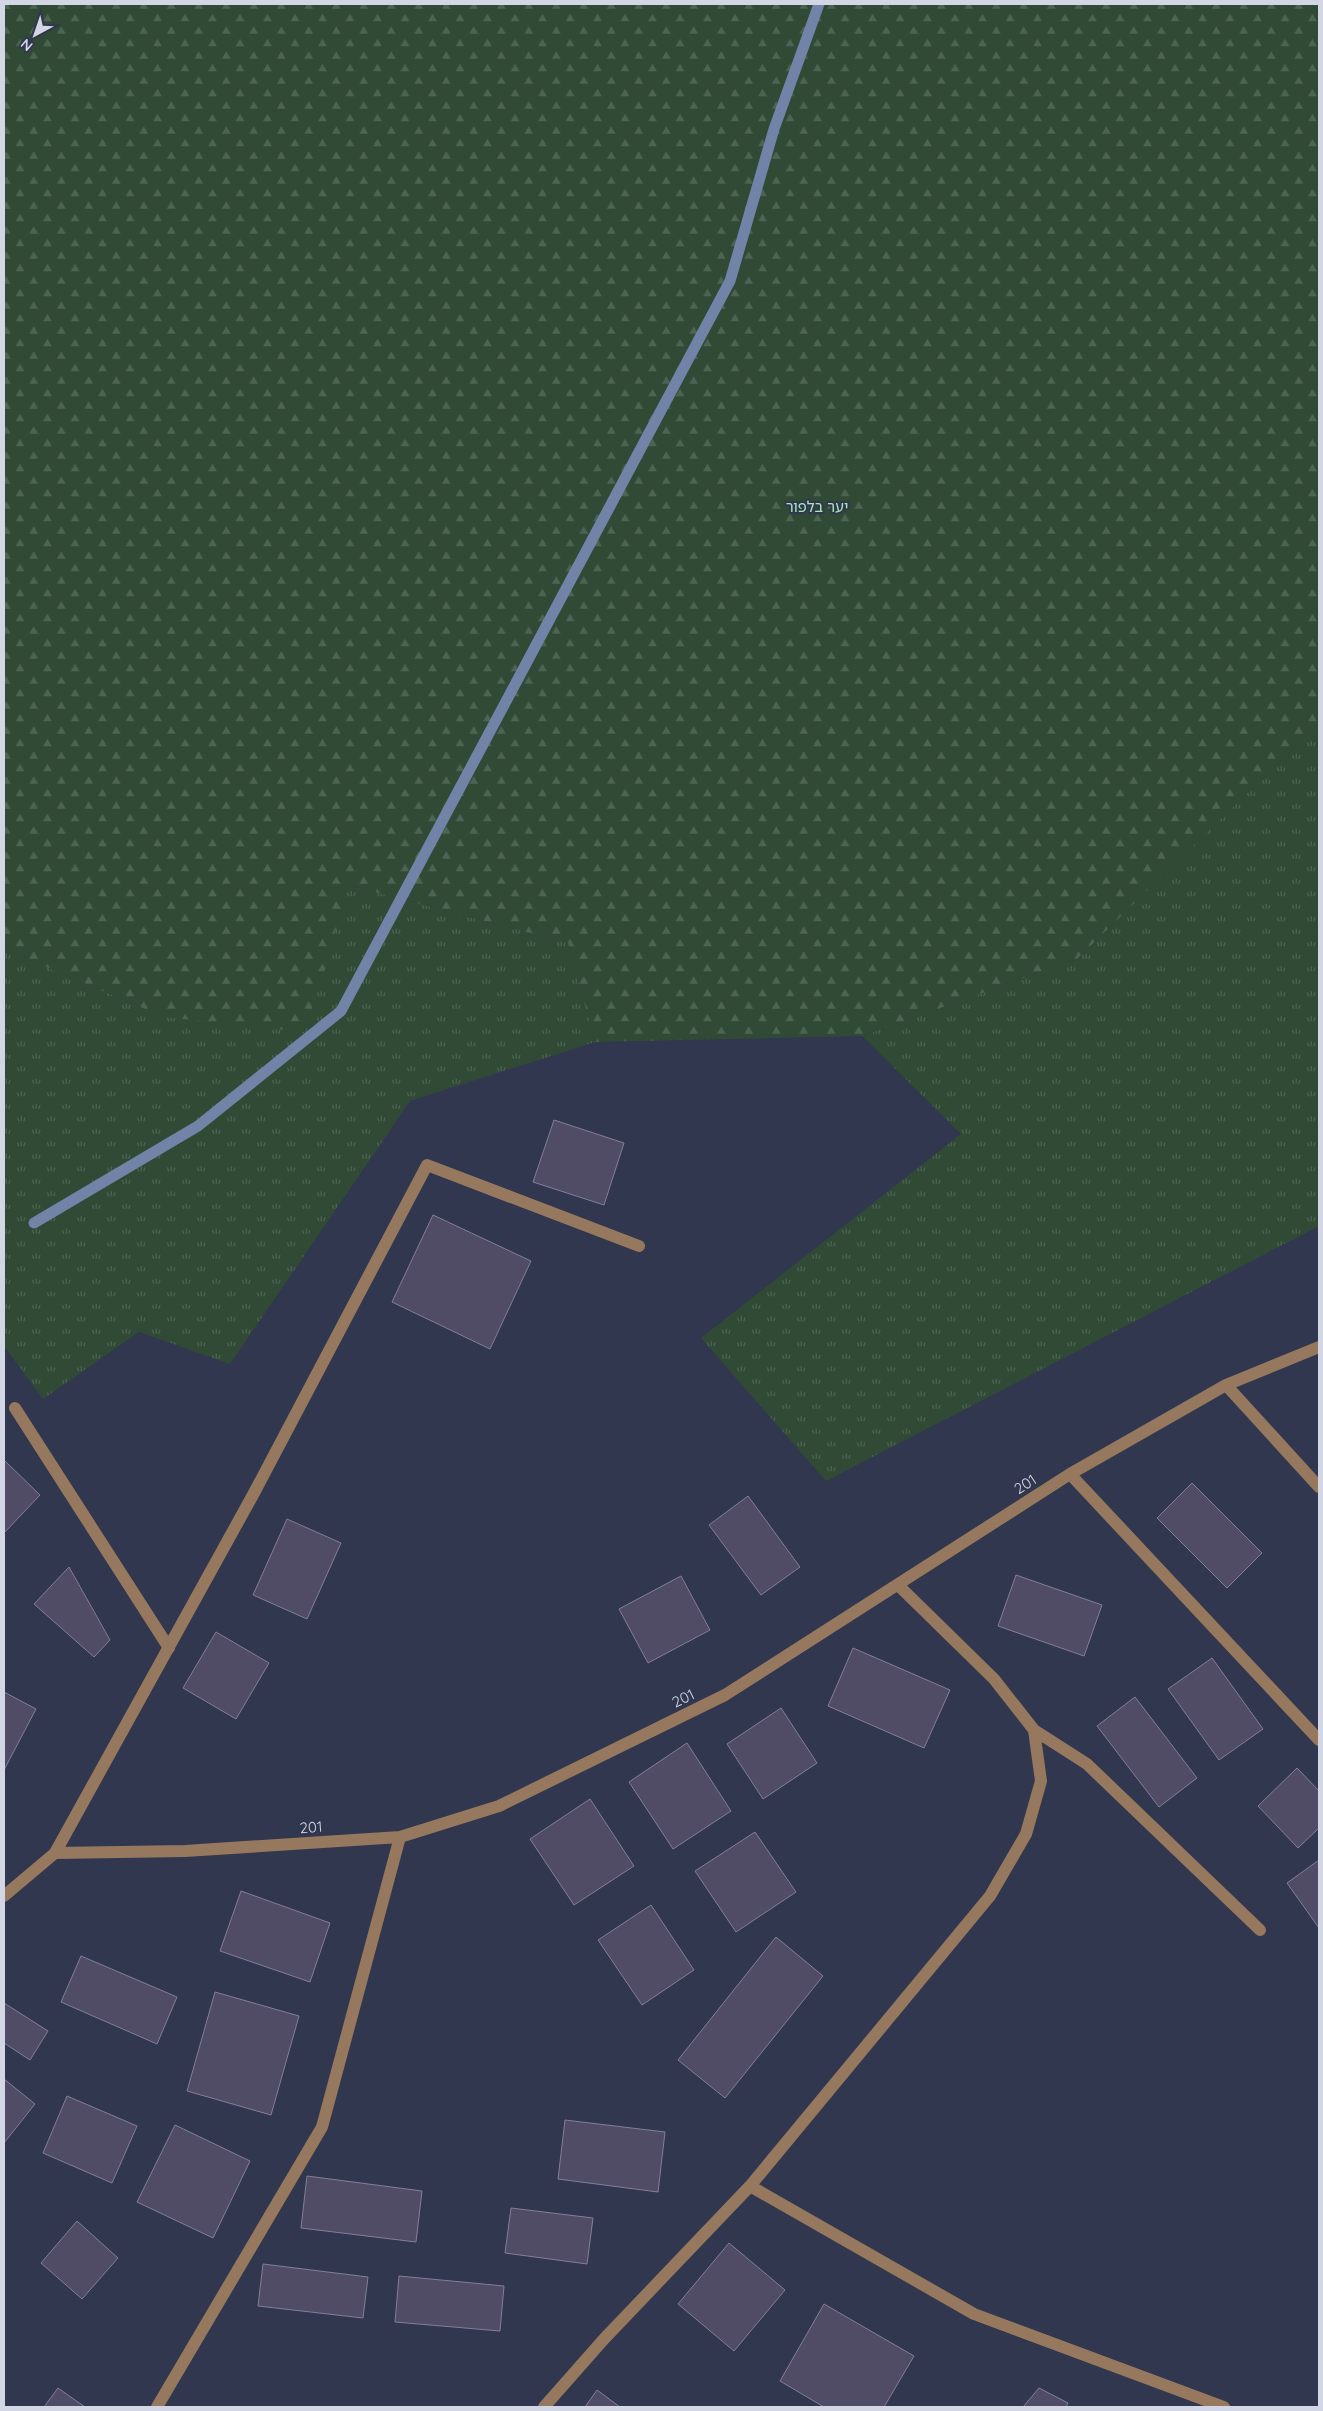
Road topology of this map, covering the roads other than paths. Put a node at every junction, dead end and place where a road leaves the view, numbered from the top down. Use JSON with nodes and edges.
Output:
{"nodes":[{"id":1,"x":639,"y":1246,"type":"dead end"},
{"id":2,"x":1319,"y":1347,"type":"edge"},
{"id":3,"x":1226,"y":1385,"type":"junction"},
{"id":4,"x":15,"y":1408,"type":"dead end"},
{"id":5,"x":1070,"y":1474,"type":"junction"},
{"id":6,"x":1319,"y":1486,"type":"edge"},
{"id":7,"x":898,"y":1585,"type":"junction"},
{"id":8,"x":170,"y":1648,"type":"junction"},
{"id":9,"x":1034,"y":1730,"type":"junction"},
{"id":10,"x":1319,"y":1740,"type":"edge"},
{"id":11,"x":400,"y":1837,"type":"junction"},
{"id":12,"x":55,"y":1853,"type":"junction"},
{"id":13,"x":4,"y":1896,"type":"edge"},
{"id":14,"x":1260,"y":1930,"type":"dead end"},
{"id":15,"x":750,"y":2186,"type":"junction"},
{"id":16,"x":158,"y":2407,"type":"edge"},
{"id":17,"x":544,"y":2407,"type":"edge"},
{"id":18,"x":1224,"y":2407,"type":"edge"}],
"edges":[{"from":1,"to":8,"type":"street"},
{"from":2,"to":3,"type":"street","name":"201"},
{"from":3,"to":5,"type":"street","name":"201"},
{"from":3,"to":6,"type":"street"},
{"from":4,"to":8,"type":"street"},
{"from":5,"to":7,"type":"street","name":"201"},
{"from":5,"to":10,"type":"street"},
{"from":7,"to":9,"type":"street"},
{"from":7,"to":11,"type":"street","name":"201"},
{"from":8,"to":12,"type":"street"},
{"from":9,"to":14,"type":"street"},
{"from":9,"to":15,"type":"street"},
{"from":11,"to":12,"type":"street","name":"201"},
{"from":11,"to":16,"type":"street"},
{"from":12,"to":13,"type":"street"},
{"from":15,"to":17,"type":"street"},
{"from":15,"to":18,"type":"street"}]}
